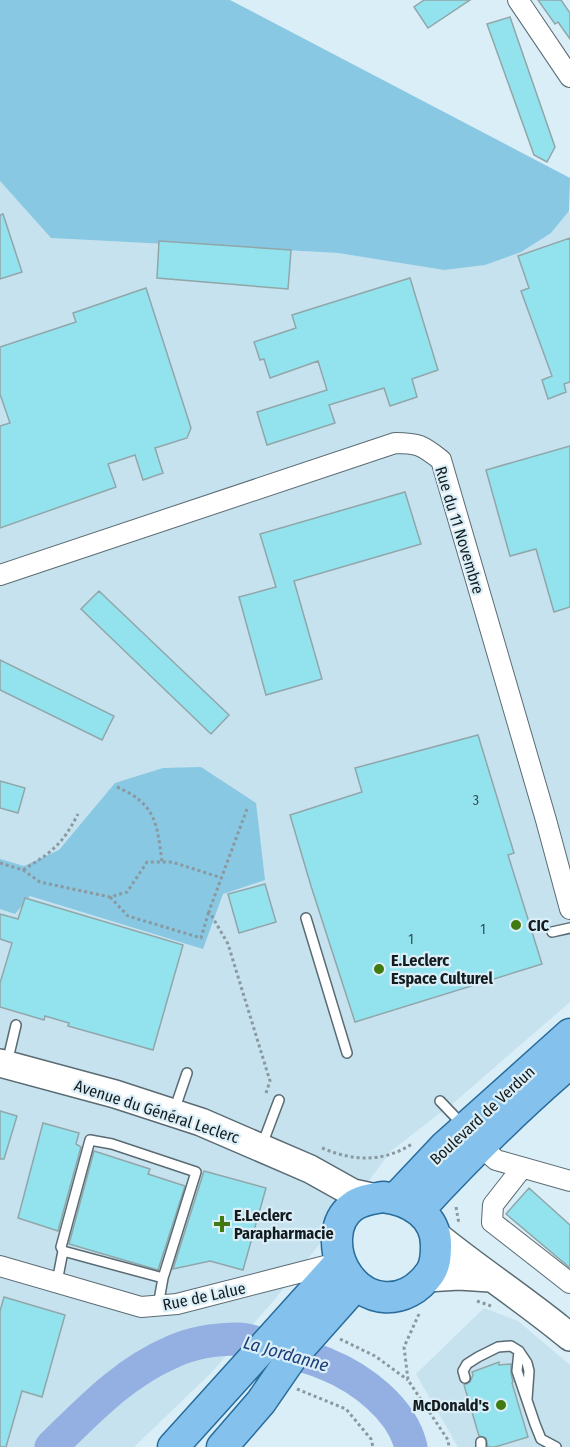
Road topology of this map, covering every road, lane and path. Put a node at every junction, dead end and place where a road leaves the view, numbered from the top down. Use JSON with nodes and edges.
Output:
{"nodes":[{"id":1,"x":518,"y":0,"type":"edge"},
{"id":2,"x":570,"y":77,"type":"edge"},
{"id":3,"x":0,"y":575,"type":"edge"},
{"id":4,"x":117,"y":787,"type":"dead end"},
{"id":5,"x":247,"y":809,"type":"dead end"},
{"id":6,"x":78,"y":814,"type":"dead end"},
{"id":7,"x":0,"y":862,"type":"edge"},
{"id":8,"x":162,"y":862,"type":"junction"},
{"id":9,"x":22,"y":870,"type":"junction"},
{"id":10,"x":222,"y":878,"type":"junction"},
{"id":11,"x":110,"y":897,"type":"junction"},
{"id":12,"x":570,"y":909,"type":"edge"},
{"id":13,"x":209,"y":911,"type":"junction"},
{"id":14,"x":306,"y":918,"type":"dead end"},
{"id":15,"x":570,"y":928,"type":"edge"},
{"id":16,"x":552,"y":932,"type":"dead end"},
{"id":17,"x":16,"y":1025,"type":"dead end"},
{"id":18,"x":570,"y":1034,"type":"edge"},
{"id":19,"x":347,"y":1053,"type":"dead end"},
{"id":20,"x":570,"y":1063,"type":"edge"},
{"id":21,"x":3,"y":1064,"type":"edge"},
{"id":22,"x":187,"y":1073,"type":"dead end"},
{"id":23,"x":266,"y":1095,"type":"dead end"},
{"id":24,"x":279,"y":1100,"type":"dead end"},
{"id":25,"x":440,"y":1101,"type":"dead end"},
{"id":26,"x":173,"y":1113,"type":"junction"},
{"id":27,"x":473,"y":1137,"type":"junction"},
{"id":28,"x":417,"y":1140,"type":"dead end"},
{"id":29,"x":261,"y":1148,"type":"junction"},
{"id":30,"x":313,"y":1157,"type":"junction"},
{"id":31,"x":522,"y":1168,"type":"junction"},
{"id":32,"x":570,"y":1181,"type":"edge"},
{"id":33,"x":397,"y":1202,"type":"junction"},
{"id":34,"x":340,"y":1225,"type":"junction"},
{"id":35,"x":436,"y":1235,"type":"junction"},
{"id":36,"x":63,"y":1251,"type":"junction"},
{"id":37,"x":0,"y":1266,"type":"edge"},
{"id":38,"x":348,"y":1274,"type":"junction"},
{"id":39,"x":163,"y":1278,"type":"junction"},
{"id":40,"x":426,"y":1278,"type":"junction"},
{"id":41,"x":490,"y":1278,"type":"junction"},
{"id":42,"x":57,"y":1282,"type":"junction"},
{"id":43,"x":570,"y":1283,"type":"edge"},
{"id":44,"x":472,"y":1299,"type":"dead end"},
{"id":45,"x":158,"y":1306,"type":"junction"},
{"id":46,"x":498,"y":1309,"type":"dead end"},
{"id":47,"x":419,"y":1313,"type":"dead end"},
{"id":48,"x":316,"y":1328,"type":"junction"},
{"id":49,"x":570,"y":1337,"type":"edge"},
{"id":50,"x":465,"y":1378,"type":"dead end"},
{"id":51,"x":408,"y":1380,"type":"junction"},
{"id":52,"x":268,"y":1391,"type":"junction"},
{"id":53,"x":173,"y":1447,"type":"edge"},
{"id":54,"x":222,"y":1447,"type":"edge"},
{"id":55,"x":374,"y":1447,"type":"edge"},
{"id":56,"x":449,"y":1447,"type":"edge"},
{"id":57,"x":556,"y":1447,"type":"edge"}],
"edges":[{"from":1,"to":2,"type":"street"},
{"from":3,"to":12,"type":"street","name":"Rue du 11 Novembre"},
{"from":4,"to":8,"type":"path"},
{"from":5,"to":10,"type":"path"},
{"from":6,"to":9,"type":"path"},
{"from":7,"to":9,"type":"path"},
{"from":8,"to":10,"type":"path"},
{"from":8,"to":11,"type":"path"},
{"from":9,"to":11,"type":"path"},
{"from":10,"to":13,"type":"path"},
{"from":11,"to":13,"type":"path"},
{"from":13,"to":23,"type":"path"},
{"from":14,"to":19,"type":"lane"},
{"from":15,"to":16,"type":"lane"},
{"from":17,"to":21,"type":"lane"},
{"from":18,"to":27,"type":"main road","name":"Boulevard de Verdun"},
{"from":20,"to":27,"type":"main road","name":"Boulevard de Verdun"},
{"from":21,"to":26,"type":"street","name":"Avenue du Général Leclerc"},
{"from":22,"to":26,"type":"lane"},
{"from":24,"to":29,"type":"lane"},
{"from":25,"to":27,"type":"lane"},
{"from":26,"to":29,"type":"street","name":"Avenue du Général Leclerc"},
{"from":27,"to":31,"type":"street"},
{"from":27,"to":33,"type":"main road","name":"Boulevard de Verdun"},
{"from":28,"to":30,"type":"path"},
{"from":29,"to":30,"type":"street","name":"Avenue du Général Leclerc"},
{"from":30,"to":33,"type":"street","name":"Avenue du Général Leclerc"},
{"from":30,"to":34,"type":"street"},
{"from":31,"to":32,"type":"street"},
{"from":31,"to":43,"type":"street"},
{"from":33,"to":34,"type":"main road"},
{"from":33,"to":35,"type":"main road"},
{"from":34,"to":38,"type":"main road"},
{"from":35,"to":40,"type":"main road"},
{"from":35,"to":41,"type":"street"},
{"from":36,"to":39,"type":"lane"},
{"from":36,"to":39,"type":"lane"},
{"from":36,"to":42,"type":"lane"},
{"from":37,"to":42,"type":"street","name":"Rue de Lalue"},
{"from":38,"to":40,"type":"main road"},
{"from":38,"to":45,"type":"street","name":"Rue de Lalue"},
{"from":38,"to":48,"type":"main road"},
{"from":38,"to":53,"type":"main road"},
{"from":39,"to":45,"type":"lane"},
{"from":40,"to":41,"type":"street"},
{"from":41,"to":49,"type":"street"},
{"from":42,"to":45,"type":"street","name":"Rue de Lalue"},
{"from":44,"to":46,"type":"path"},
{"from":47,"to":51,"type":"path"},
{"from":48,"to":51,"type":"path"},
{"from":48,"to":52,"type":"main road"},
{"from":50,"to":57,"type":"lane"},
{"from":51,"to":56,"type":"path"},
{"from":52,"to":54,"type":"main road"},
{"from":52,"to":55,"type":"path"}]}
